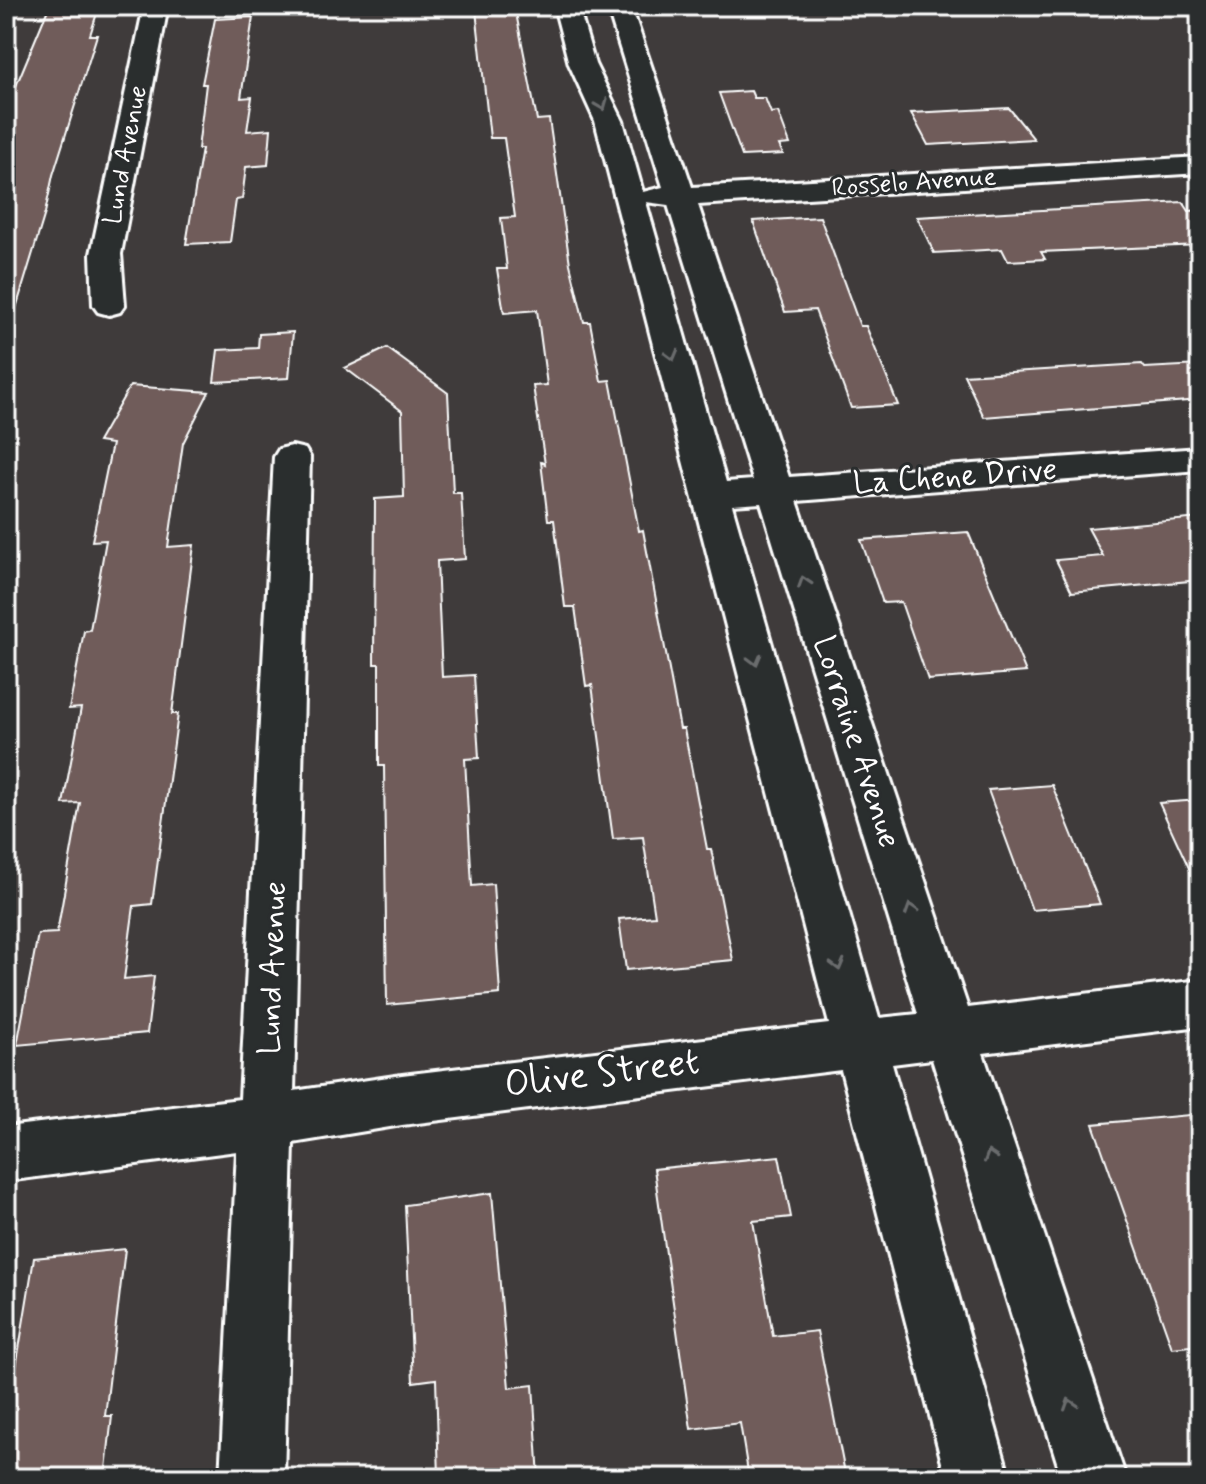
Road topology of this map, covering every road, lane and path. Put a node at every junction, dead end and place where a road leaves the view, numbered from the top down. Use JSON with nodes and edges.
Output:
{"nodes":[{"id":1,"x":156,"y":6,"type":"edge"},
{"id":2,"x":566,"y":6,"type":"edge"},
{"id":3,"x":626,"y":25,"type":"edge"},
{"id":4,"x":577,"y":47,"type":"junction"},
{"id":5,"x":1200,"y":165,"type":"edge"},
{"id":6,"x":680,"y":194,"type":"junction"},
{"id":7,"x":629,"y":197,"type":"junction"},
{"id":8,"x":109,"y":305,"type":"dead end"},
{"id":9,"x":292,"y":457,"type":"dead end"},
{"id":10,"x":1200,"y":459,"type":"edge"},
{"id":11,"x":775,"y":491,"type":"junction"},
{"id":12,"x":710,"y":495,"type":"junction"},
{"id":13,"x":1200,"y":1003,"type":"edge"},
{"id":14,"x":951,"y":1031,"type":"junction"},
{"id":15,"x":859,"y":1043,"type":"junction"},
{"id":16,"x":267,"y":1121,"type":"junction"},
{"id":17,"x":6,"y":1154,"type":"edge"},
{"id":18,"x":252,"y":1478,"type":"edge"},
{"id":19,"x":978,"y":1478,"type":"edge"},
{"id":20,"x":1094,"y":1478,"type":"edge"}],
"edges":[{"from":1,"to":8,"type":"street","name":"Lund Avenue"},
{"from":2,"to":4,"type":"street"},
{"from":3,"to":4,"type":"street"},
{"from":3,"to":6,"type":"street","name":"Lorraine Avenue"},
{"from":4,"to":7,"type":"street","one_way":true},
{"from":5,"to":6,"type":"street","name":"Rosselo Avenue"},
{"from":6,"to":7,"type":"street","name":"Rosselo Avenue"},
{"from":6,"to":11,"type":"street","name":"Lorraine Avenue"},
{"from":7,"to":12,"type":"street","one_way":true},
{"from":9,"to":16,"type":"street","name":"Lund Avenue"},
{"from":10,"to":11,"type":"street","name":"La Chene Drive"},
{"from":11,"to":12,"type":"street","name":"La Chene Drive"},
{"from":14,"to":11,"type":"street","name":"Lorraine Avenue","one_way":true},
{"from":12,"to":15,"type":"street","one_way":true},
{"from":13,"to":14,"type":"street","name":"Olive Street"},
{"from":14,"to":15,"type":"street","name":"Olive Street"},
{"from":20,"to":14,"type":"street","name":"Lorraine Avenue","one_way":true},
{"from":15,"to":16,"type":"street","name":"Olive Street"},
{"from":15,"to":19,"type":"street"},
{"from":16,"to":17,"type":"street","name":"Olive Street"},
{"from":16,"to":18,"type":"street","name":"Lund Avenue"}]}
